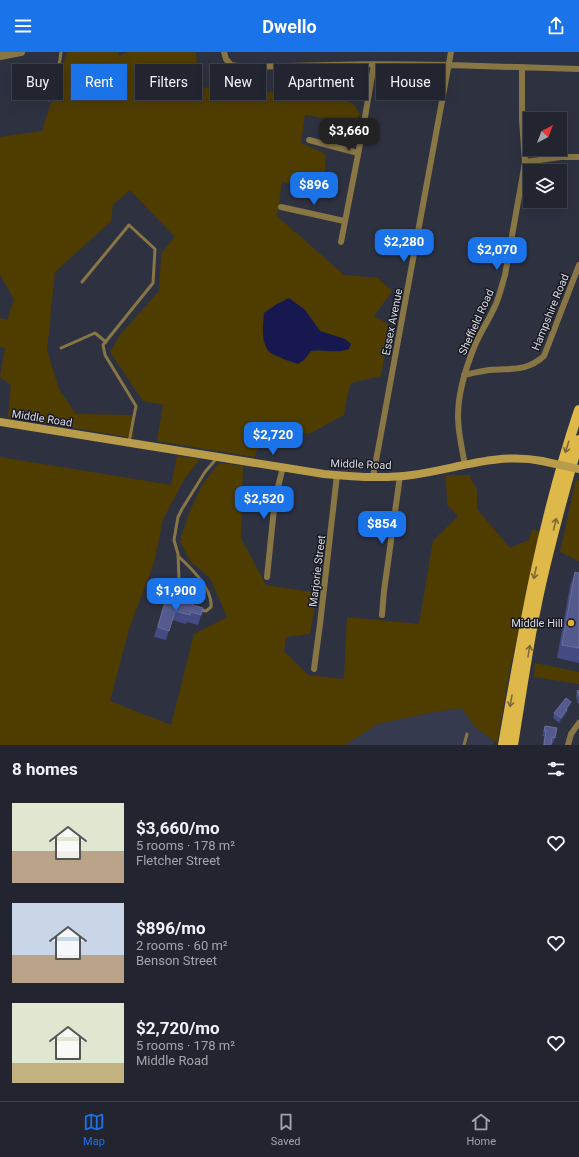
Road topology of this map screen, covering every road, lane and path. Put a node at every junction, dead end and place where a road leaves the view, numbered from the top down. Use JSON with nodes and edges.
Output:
{"nodes":[{"id":1,"x":21,"y":52,"type":"edge"},
{"id":2,"x":61,"y":52,"type":"edge"},
{"id":3,"x":224,"y":52,"type":"edge"},
{"id":4,"x":451,"y":52,"type":"edge"},
{"id":5,"x":0,"y":56,"type":"edge"},
{"id":6,"x":59,"y":64,"type":"edge"},
{"id":7,"x":374,"y":64,"type":"junction"},
{"id":8,"x":449,"y":65,"type":"junction"},
{"id":9,"x":522,"y":67,"type":"junction"},
{"id":10,"x":579,"y":69,"type":"edge"},
{"id":11,"x":308,"y":140,"type":"dead end"},
{"id":12,"x":358,"y":153,"type":"junction"},
{"id":13,"x":579,"y":156,"type":"edge"},
{"id":14,"x":525,"y":162,"type":"junction"},
{"id":15,"x":281,"y":208,"type":"dead end"},
{"id":16,"x":344,"y":221,"type":"junction"},
{"id":17,"x":341,"y":242,"type":"dead end"},
{"id":18,"x":579,"y":265,"type":"edge"},
{"id":19,"x":82,"y":282,"type":"dead end"},
{"id":20,"x":106,"y":342,"type":"junction"},
{"id":21,"x":60,"y":348,"type":"dead end"},
{"id":22,"x":464,"y":375,"type":"junction"},
{"id":23,"x":579,"y":410,"type":"edge"},
{"id":24,"x":0,"y":422,"type":"edge"},
{"id":25,"x":579,"y":440,"type":"edge"},
{"id":26,"x":129,"y":442,"type":"junction"},
{"id":27,"x":217,"y":457,"type":"junction"},
{"id":28,"x":465,"y":464,"type":"junction"},
{"id":29,"x":282,"y":467,"type":"junction"},
{"id":30,"x":579,"y":469,"type":"edge"},
{"id":31,"x":337,"y":475,"type":"junction"},
{"id":32,"x":400,"y":476,"type":"junction"},
{"id":33,"x":373,"y":477,"type":"junction"},
{"id":34,"x":178,"y":556,"type":"junction"},
{"id":35,"x":267,"y":577,"type":"dead end"},
{"id":36,"x":184,"y":605,"type":"edge"},
{"id":37,"x":196,"y":609,"type":"edge"},
{"id":38,"x":382,"y":615,"type":"dead end"},
{"id":39,"x":314,"y":668,"type":"dead end"},
{"id":40,"x":579,"y":723,"type":"edge"},
{"id":41,"x":467,"y":734,"type":"dead end"},
{"id":42,"x":464,"y":745,"type":"edge"},
{"id":43,"x":503,"y":745,"type":"edge"},
{"id":44,"x":512,"y":745,"type":"edge"},
{"id":45,"x":568,"y":745,"type":"edge"}],
"edges":[{"from":1,"to":5,"type":"street"},
{"from":2,"to":6,"type":"lane"},
{"from":3,"to":7,"type":"street"},
{"from":4,"to":8,"type":"street","name":"Essex Avenue"},
{"from":7,"to":8,"type":"street"},
{"from":7,"to":12,"type":"street"},
{"from":8,"to":9,"type":"street"},
{"from":8,"to":33,"type":"street","name":"Essex Avenue"},
{"from":9,"to":10,"type":"street"},
{"from":9,"to":14,"type":"street","name":"Sheffield Road"},
{"from":11,"to":12,"type":"street"},
{"from":12,"to":16,"type":"street"},
{"from":13,"to":14,"type":"street"},
{"from":14,"to":22,"type":"street","name":"Sheffield Road"},
{"from":15,"to":16,"type":"street"},
{"from":16,"to":17,"type":"street"},
{"from":18,"to":22,"type":"street","name":"Hampshire Road"},
{"from":19,"to":20,"type":"lane"},
{"from":20,"to":21,"type":"lane"},
{"from":20,"to":26,"type":"lane"},
{"from":22,"to":28,"type":"street","name":"Sheffield Road"},
{"from":23,"to":43,"type":"main road","one_way":true},
{"from":24,"to":26,"type":"main road","name":"Middle Road"},
{"from":44,"to":25,"type":"main road","one_way":true},
{"from":26,"to":27,"type":"main road","name":"Middle Road"},
{"from":27,"to":29,"type":"main road","name":"Middle Road"},
{"from":27,"to":34,"type":"lane"},
{"from":28,"to":30,"type":"main road","name":"Middle Road","bridge":true},
{"from":28,"to":32,"type":"main road","name":"Middle Road"},
{"from":29,"to":31,"type":"main road","name":"Middle Road"},
{"from":29,"to":35,"type":"street"},
{"from":31,"to":33,"type":"main road","name":"Middle Road"},
{"from":31,"to":39,"type":"street","name":"Marjorie Street"},
{"from":32,"to":33,"type":"main road","name":"Middle Road"},
{"from":32,"to":38,"type":"street"},
{"from":34,"to":36,"type":"lane"},
{"from":34,"to":37,"type":"lane"},
{"from":40,"to":45,"type":"street"},
{"from":41,"to":42,"type":"lane"}]}
